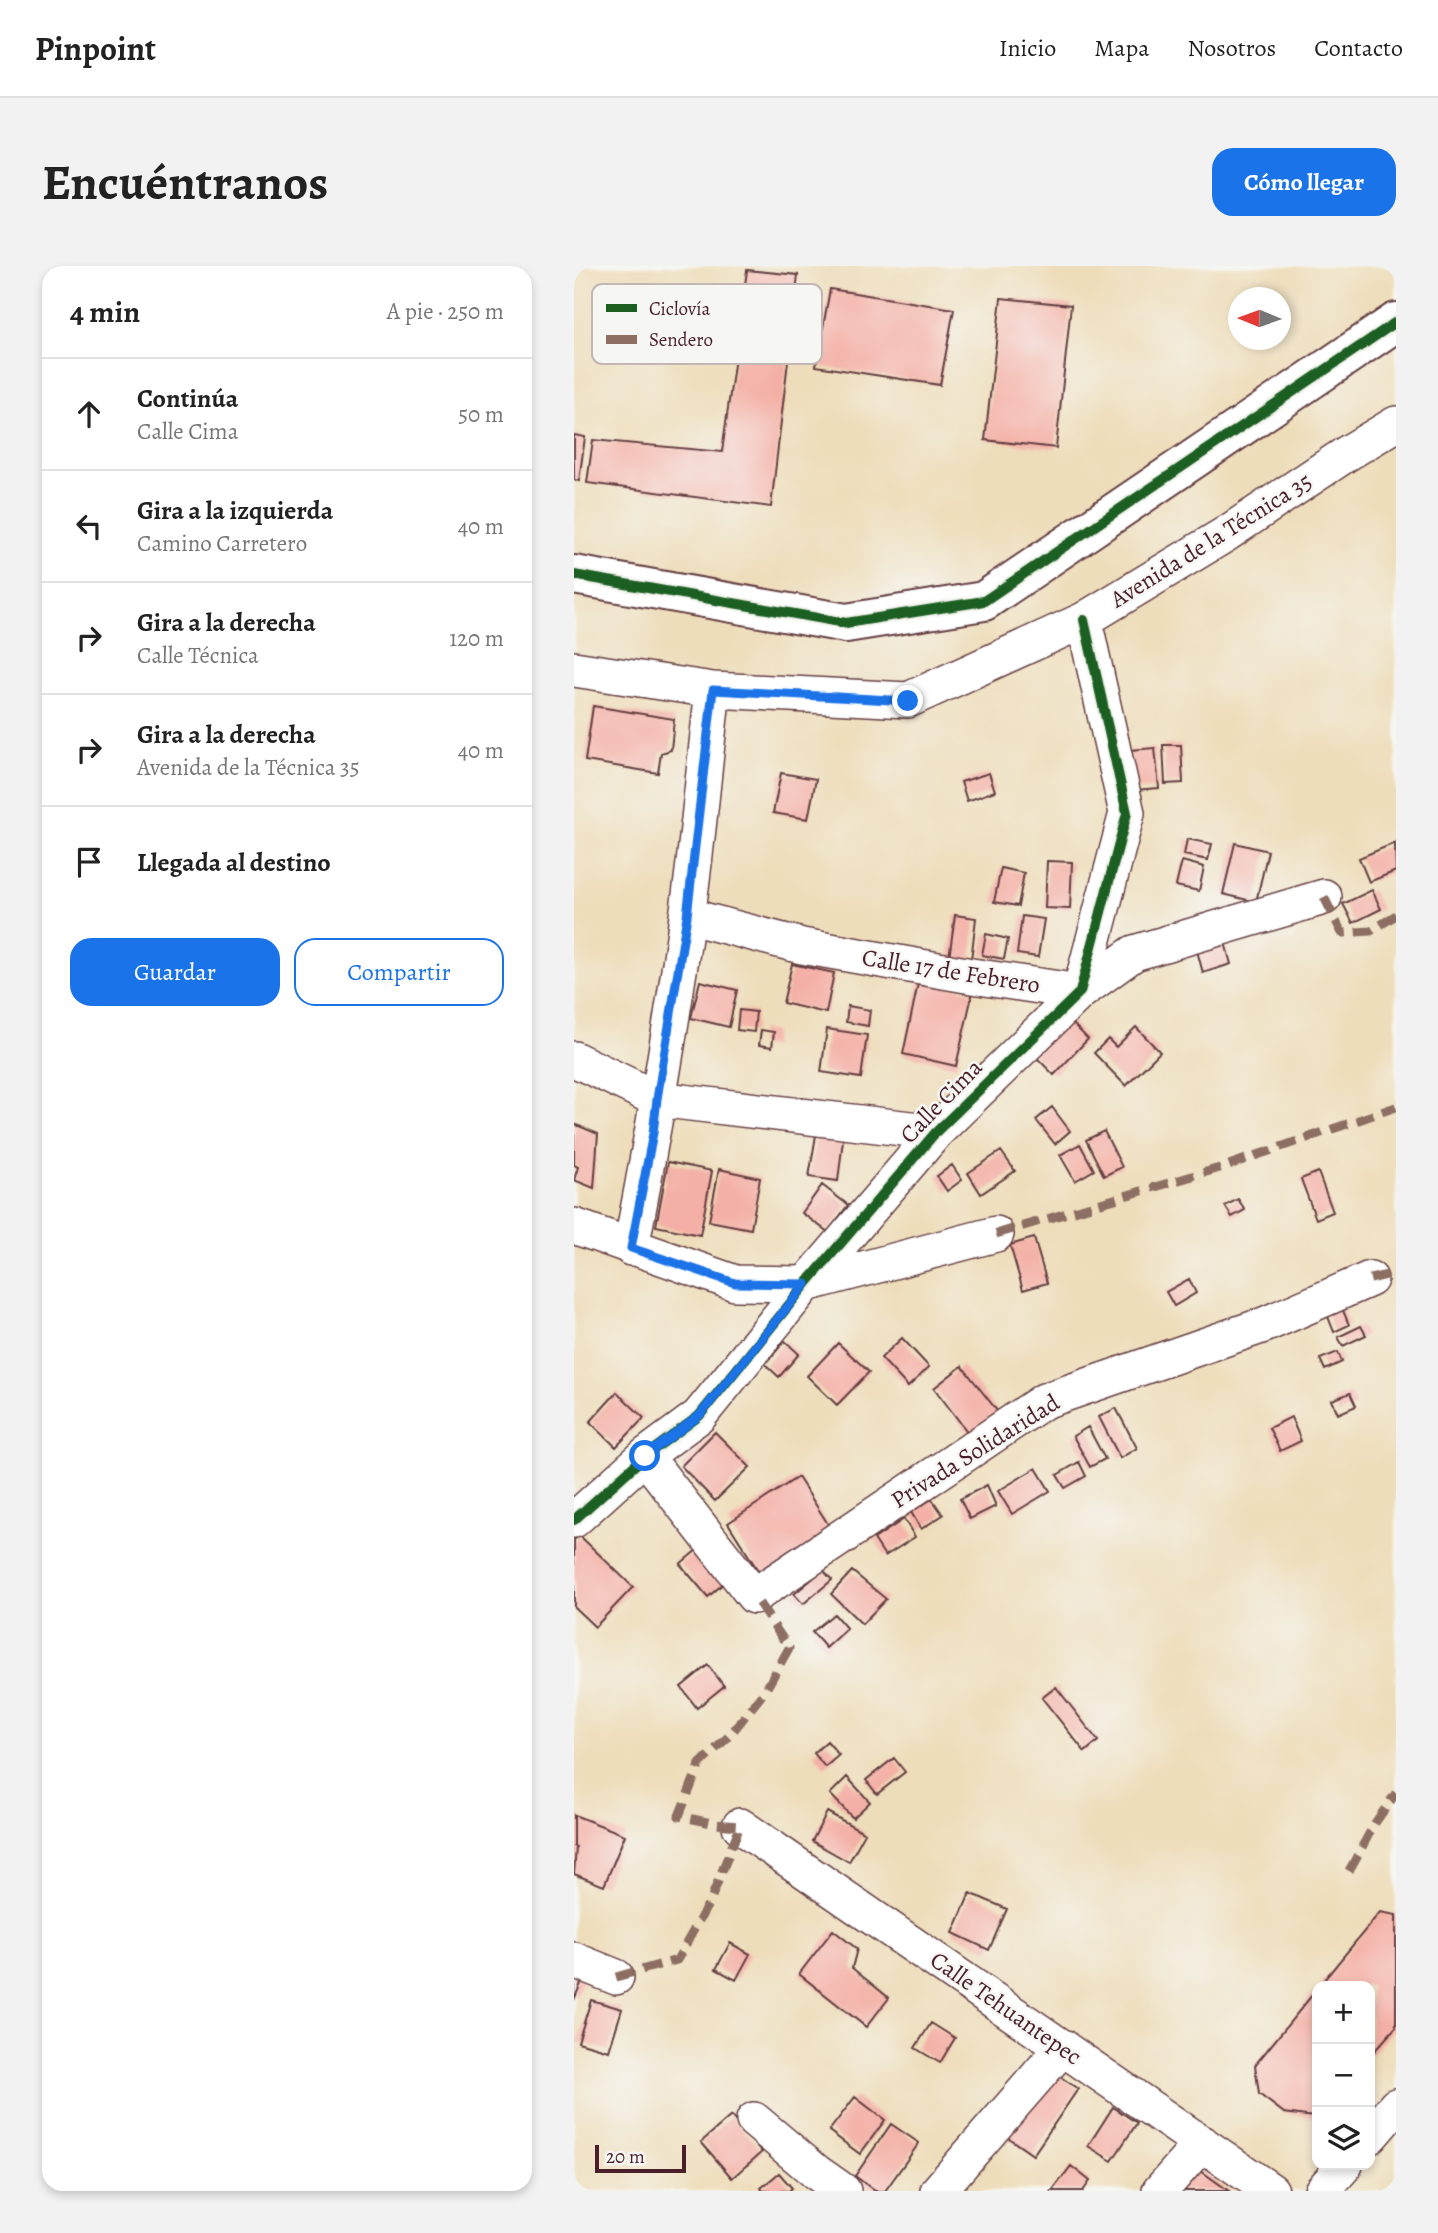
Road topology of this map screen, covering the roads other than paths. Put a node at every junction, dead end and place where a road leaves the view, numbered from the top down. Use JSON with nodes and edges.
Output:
{"nodes":[{"id":1,"x":1396,"y":322,"type":"edge"},
{"id":2,"x":1396,"y":424,"type":"edge"},
{"id":3,"x":574,"y":575,"type":"edge"},
{"id":4,"x":1084,"y":620,"type":"junction"},
{"id":5,"x":574,"y":669,"type":"edge"},
{"id":6,"x":713,"y":690,"type":"junction"},
{"id":7,"x":1324,"y":897,"type":"dead end"},
{"id":8,"x":687,"y":916,"type":"junction"},
{"id":9,"x":1080,"y":992,"type":"junction"},
{"id":10,"x":574,"y":1059,"type":"edge"},
{"id":11,"x":657,"y":1099,"type":"junction"},
{"id":12,"x":936,"y":1132,"type":"junction"},
{"id":13,"x":574,"y":1226,"type":"edge"},
{"id":14,"x":996,"y":1234,"type":"dead end"},
{"id":15,"x":631,"y":1248,"type":"junction"},
{"id":16,"x":1370,"y":1279,"type":"dead end"},
{"id":17,"x":806,"y":1284,"type":"junction"},
{"id":18,"x":645,"y":1456,"type":"junction"},
{"id":19,"x":574,"y":1520,"type":"edge"},
{"id":20,"x":740,"y":1826,"type":"dead end"},
{"id":21,"x":574,"y":1960,"type":"edge"},
{"id":22,"x":616,"y":1977,"type":"dead end"},
{"id":23,"x":1063,"y":2047,"type":"junction"},
{"id":24,"x":1396,"y":2106,"type":"edge"},
{"id":25,"x":754,"y":2120,"type":"dead end"},
{"id":26,"x":1375,"y":2130,"type":"edge"},
{"id":27,"x":1202,"y":2143,"type":"junction"},
{"id":28,"x":1341,"y":2170,"type":"edge"},
{"id":29,"x":843,"y":2191,"type":"edge"},
{"id":30,"x":938,"y":2191,"type":"edge"},
{"id":31,"x":1160,"y":2191,"type":"edge"},
{"id":32,"x":1271,"y":2191,"type":"edge"},
{"id":33,"x":1322,"y":2191,"type":"edge"}],
"edges":[{"from":1,"to":3,"type":"street"},
{"from":2,"to":4,"type":"street","name":"Avenida de la Técnica 35"},
{"from":4,"to":6,"type":"street","name":"Avenida de la Técnica 35"},
{"from":4,"to":9,"type":"street"},
{"from":5,"to":6,"type":"street","name":"Avenida de la Técnica 35"},
{"from":6,"to":8,"type":"street"},
{"from":7,"to":9,"type":"street"},
{"from":8,"to":9,"type":"street","name":"Calle 17 de Febrero"},
{"from":8,"to":11,"type":"street"},
{"from":9,"to":12,"type":"street","name":"Calle Cima"},
{"from":10,"to":11,"type":"street"},
{"from":11,"to":12,"type":"street"},
{"from":11,"to":15,"type":"street"},
{"from":12,"to":17,"type":"street","name":"Calle Cima"},
{"from":13,"to":15,"type":"street"},
{"from":14,"to":17,"type":"street"},
{"from":15,"to":17,"type":"street"},
{"from":16,"to":18,"type":"street","name":"Privada Solidaridad"},
{"from":17,"to":18,"type":"street","name":"Calle Cima"},
{"from":18,"to":19,"type":"street","name":"Calle Cima"},
{"from":20,"to":23,"type":"street","name":"Calle Tehuantepec"},
{"from":21,"to":22,"type":"street"},
{"from":23,"to":27,"type":"street","name":"Calle Tehuantepec"},
{"from":23,"to":30,"type":"street"},
{"from":24,"to":26,"type":"street"},
{"from":25,"to":29,"type":"street"},
{"from":27,"to":31,"type":"street"},
{"from":27,"to":32,"type":"street","name":"Calle Tehuantepec"},
{"from":28,"to":33,"type":"street"}]}
